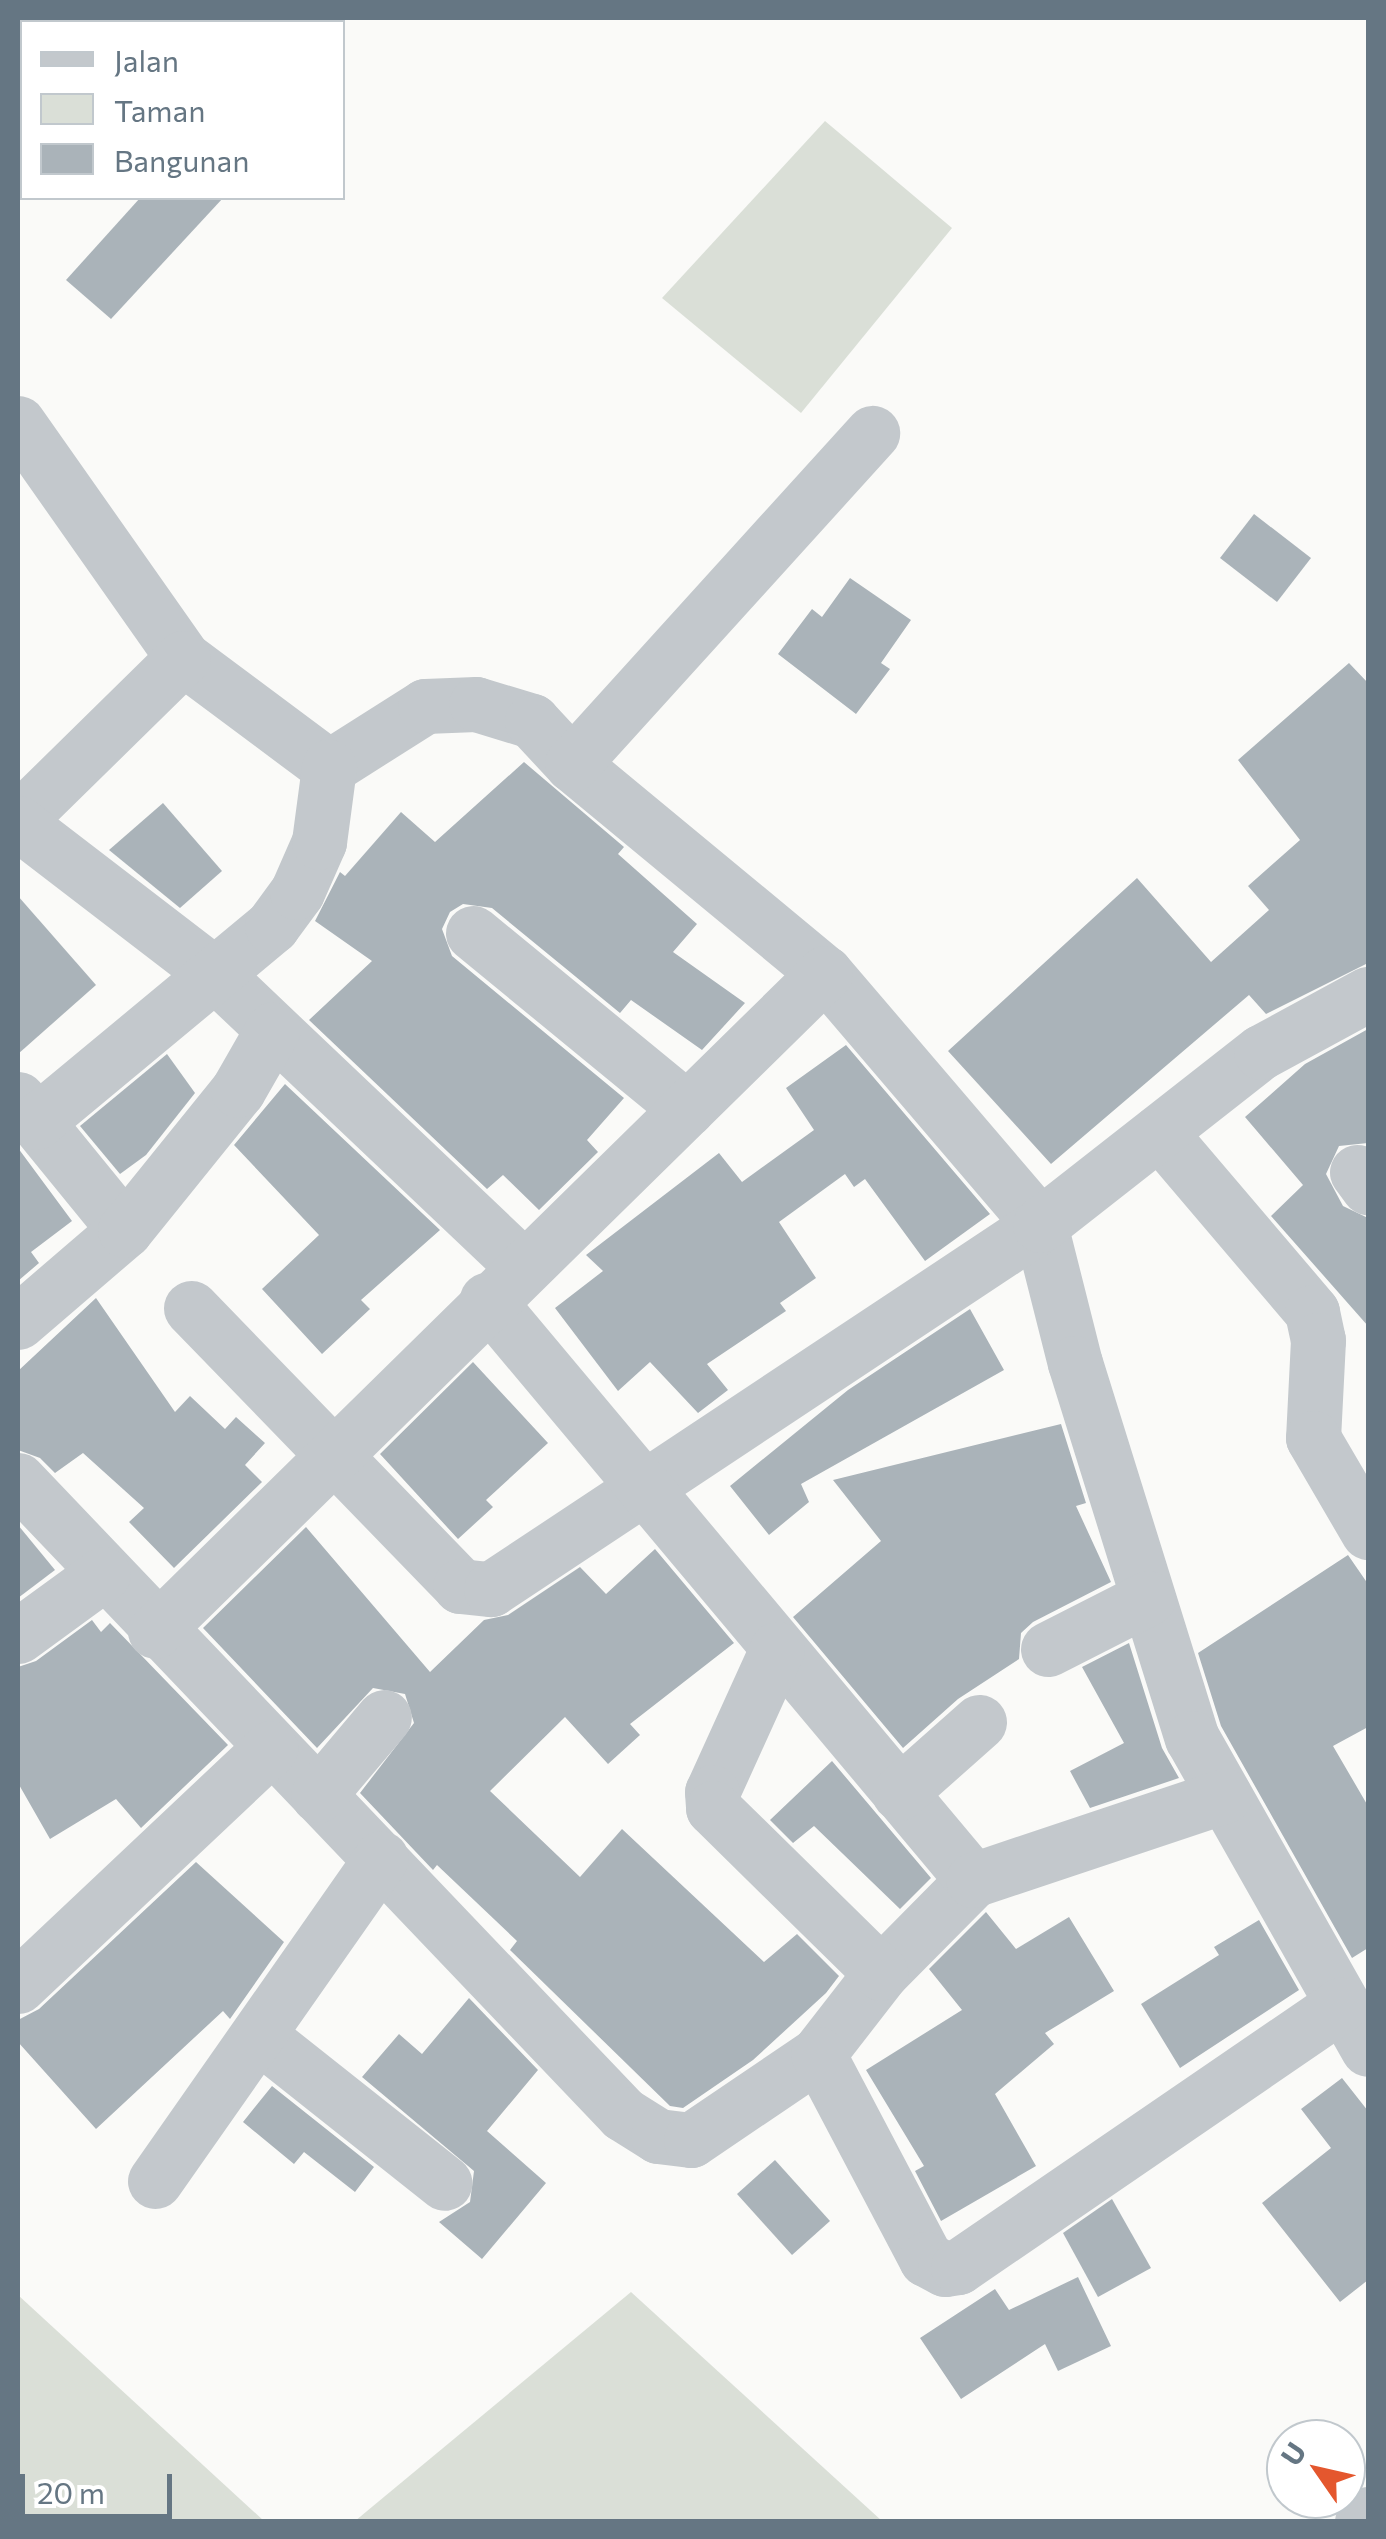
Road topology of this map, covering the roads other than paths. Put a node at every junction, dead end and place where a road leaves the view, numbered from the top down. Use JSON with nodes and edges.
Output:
{"nodes":[{"id":1,"x":18,"y":424,"type":"edge"},
{"id":2,"x":872,"y":433,"type":"dead end"},
{"id":3,"x":182,"y":658,"type":"junction"},
{"id":4,"x":572,"y":764,"type":"junction"},
{"id":5,"x":329,"y":767,"type":"junction"},
{"id":6,"x":18,"y":822,"type":"edge"},
{"id":7,"x":473,"y":933,"type":"dead end"},
{"id":8,"x":826,"y":973,"type":"junction"},
{"id":9,"x":216,"y":974,"type":"junction"},
{"id":10,"x":1368,"y":994,"type":"edge"},
{"id":11,"x":274,"y":1029,"type":"junction"},
{"id":12,"x":27,"y":1110,"type":"edge"},
{"id":13,"x":687,"y":1110,"type":"junction"},
{"id":14,"x":1159,"y":1132,"type":"junction"},
{"id":15,"x":1040,"y":1226,"type":"junction"},
{"id":16,"x":125,"y":1230,"type":"junction"},
{"id":17,"x":504,"y":1282,"type":"junction"},
{"id":18,"x":191,"y":1308,"type":"dead end"},
{"id":19,"x":18,"y":1322,"type":"edge"},
{"id":20,"x":334,"y":1453,"type":"junction"},
{"id":21,"x":18,"y":1480,"type":"edge"},
{"id":22,"x":643,"y":1491,"type":"junction"},
{"id":23,"x":1368,"y":1532,"type":"edge"},
{"id":24,"x":102,"y":1574,"type":"junction"},
{"id":25,"x":1148,"y":1598,"type":"junction"},
{"id":26,"x":155,"y":1631,"type":"junction"},
{"id":27,"x":18,"y":1636,"type":"edge"},
{"id":28,"x":1048,"y":1649,"type":"dead end"},
{"id":29,"x":777,"y":1650,"type":"junction"},
{"id":30,"x":384,"y":1717,"type":"dead end"},
{"id":31,"x":980,"y":1722,"type":"dead end"},
{"id":32,"x":270,"y":1748,"type":"junction"},
{"id":33,"x":899,"y":1793,"type":"junction"},
{"id":34,"x":318,"y":1795,"type":"junction"},
{"id":35,"x":1224,"y":1796,"type":"junction"},
{"id":36,"x":381,"y":1858,"type":"junction"},
{"id":37,"x":974,"y":1880,"type":"junction"},
{"id":38,"x":881,"y":1973,"type":"junction"},
{"id":39,"x":18,"y":1986,"type":"edge"},
{"id":40,"x":1355,"y":2027,"type":"edge"},
{"id":41,"x":258,"y":2035,"type":"junction"},
{"id":42,"x":818,"y":2054,"type":"junction"},
{"id":43,"x":155,"y":2180,"type":"dead end"},
{"id":44,"x":446,"y":2183,"type":"dead end"},
{"id":45,"x":1368,"y":2514,"type":"edge"},
{"id":46,"x":1362,"y":2522,"type":"edge"}],
"edges":[{"from":1,"to":3,"type":"street"},
{"from":2,"to":4,"type":"street"},
{"from":3,"to":5,"type":"street"},
{"from":3,"to":6,"type":"street"},
{"from":4,"to":5,"type":"street"},
{"from":4,"to":8,"type":"street"},
{"from":5,"to":9,"type":"street"},
{"from":6,"to":9,"type":"street"},
{"from":7,"to":13,"type":"street"},
{"from":8,"to":13,"type":"street"},
{"from":8,"to":15,"type":"street"},
{"from":9,"to":11,"type":"street"},
{"from":9,"to":12,"type":"street"},
{"from":10,"to":14,"type":"street"},
{"from":11,"to":16,"type":"street"},
{"from":11,"to":17,"type":"street"},
{"from":12,"to":16,"type":"street"},
{"from":13,"to":17,"type":"street"},
{"from":14,"to":15,"type":"street"},
{"from":14,"to":23,"type":"street"},
{"from":15,"to":22,"type":"street"},
{"from":15,"to":25,"type":"street"},
{"from":16,"to":19,"type":"street"},
{"from":17,"to":20,"type":"street"},
{"from":17,"to":22,"type":"street"},
{"from":18,"to":20,"type":"street"},
{"from":20,"to":22,"type":"street"},
{"from":20,"to":26,"type":"street"},
{"from":21,"to":24,"type":"street"},
{"from":22,"to":29,"type":"street"},
{"from":24,"to":26,"type":"street"},
{"from":24,"to":27,"type":"street"},
{"from":25,"to":28,"type":"street"},
{"from":25,"to":35,"type":"street"},
{"from":26,"to":32,"type":"street"},
{"from":29,"to":33,"type":"street"},
{"from":29,"to":38,"type":"street"},
{"from":30,"to":34,"type":"street"},
{"from":31,"to":33,"type":"street"},
{"from":32,"to":34,"type":"street"},
{"from":32,"to":39,"type":"street"},
{"from":33,"to":37,"type":"street"},
{"from":34,"to":36,"type":"street"},
{"from":35,"to":37,"type":"street"},
{"from":35,"to":40,"type":"street"},
{"from":36,"to":41,"type":"street"},
{"from":36,"to":42,"type":"street"},
{"from":37,"to":38,"type":"street"},
{"from":38,"to":42,"type":"street"},
{"from":40,"to":42,"type":"street"},
{"from":41,"to":43,"type":"street"},
{"from":41,"to":44,"type":"street"},
{"from":45,"to":46,"type":"street"}]}
